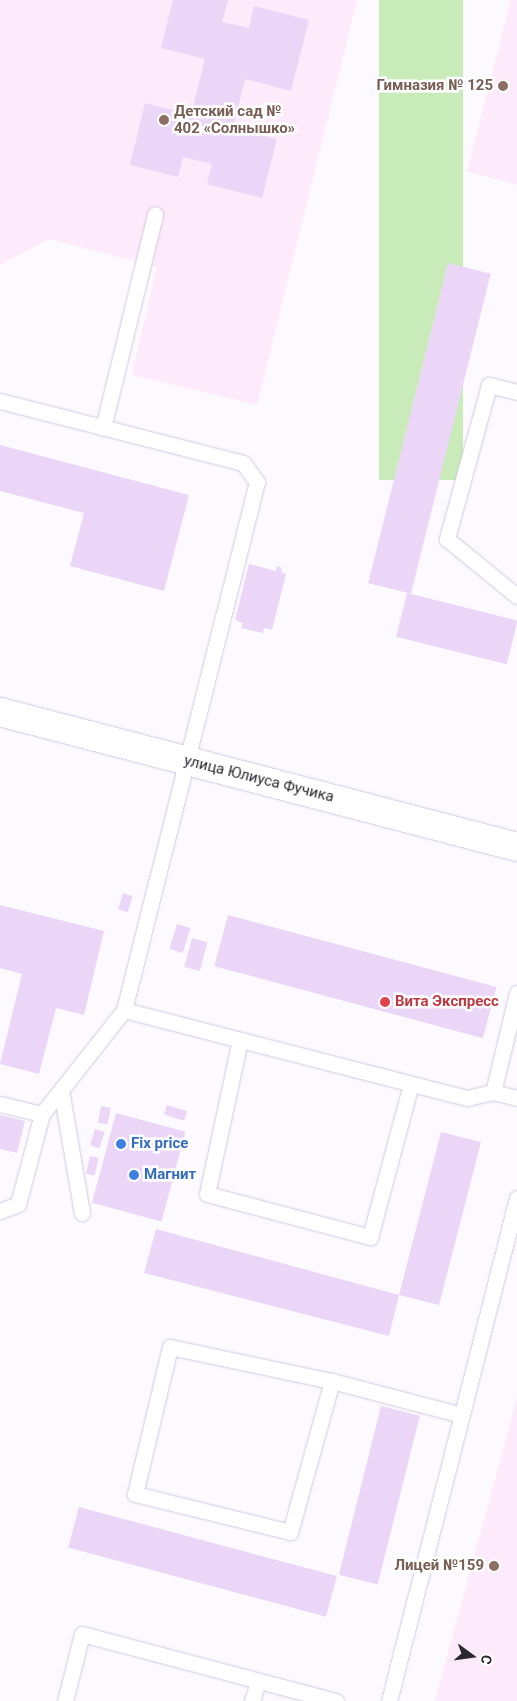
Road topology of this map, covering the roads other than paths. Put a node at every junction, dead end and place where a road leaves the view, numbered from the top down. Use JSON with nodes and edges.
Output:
{"nodes":[{"id":1,"x":155,"y":214,"type":"dead end"},
{"id":2,"x":517,"y":392,"type":"edge"},
{"id":3,"x":0,"y":402,"type":"edge"},
{"id":4,"x":103,"y":428,"type":"junction"},
{"id":5,"x":517,"y":596,"type":"edge"},
{"id":6,"x":0,"y":712,"type":"edge"},
{"id":7,"x":189,"y":762,"type":"junction"},
{"id":8,"x":517,"y":847,"type":"edge"},
{"id":9,"x":517,"y":993,"type":"edge"},
{"id":10,"x":124,"y":1010,"type":"junction"},
{"id":11,"x":240,"y":1040,"type":"junction"},
{"id":12,"x":411,"y":1084,"type":"junction"},
{"id":13,"x":61,"y":1090,"type":"junction"},
{"id":14,"x":493,"y":1092,"type":"junction"},
{"id":15,"x":517,"y":1098,"type":"edge"},
{"id":16,"x":0,"y":1104,"type":"edge"},
{"id":17,"x":42,"y":1114,"type":"junction"},
{"id":18,"x":517,"y":1198,"type":"edge"},
{"id":19,"x":0,"y":1211,"type":"edge"},
{"id":20,"x":82,"y":1213,"type":"dead end"},
{"id":21,"x":332,"y":1381,"type":"junction"},
{"id":22,"x":462,"y":1415,"type":"junction"},
{"id":23,"x":258,"y":1680,"type":"junction"},
{"id":24,"x":65,"y":1701,"type":"edge"},
{"id":25,"x":252,"y":1701,"type":"edge"},
{"id":26,"x":336,"y":1701,"type":"edge"},
{"id":27,"x":389,"y":1701,"type":"edge"}],
"edges":[{"from":1,"to":4,"type":"lane"},
{"from":2,"to":5,"type":"lane"},
{"from":3,"to":4,"type":"lane"},
{"from":4,"to":7,"type":"lane"},
{"from":6,"to":7,"type":"main road","name":"улица Юлиуса Фучика"},
{"from":7,"to":8,"type":"main road","name":"улица Юлиуса Фучика"},
{"from":7,"to":10,"type":"lane"},
{"from":9,"to":14,"type":"lane"},
{"from":10,"to":11,"type":"lane"},
{"from":10,"to":13,"type":"lane"},
{"from":11,"to":12,"type":"lane"},
{"from":11,"to":12,"type":"lane"},
{"from":12,"to":14,"type":"lane"},
{"from":13,"to":17,"type":"lane"},
{"from":13,"to":20,"type":"lane"},
{"from":14,"to":15,"type":"lane"},
{"from":16,"to":17,"type":"lane"},
{"from":17,"to":19,"type":"lane"},
{"from":18,"to":22,"type":"lane"},
{"from":21,"to":21,"type":"lane"},
{"from":21,"to":22,"type":"lane"},
{"from":22,"to":27,"type":"lane"},
{"from":23,"to":24,"type":"lane"},
{"from":23,"to":25,"type":"lane"},
{"from":23,"to":26,"type":"lane"}]}
